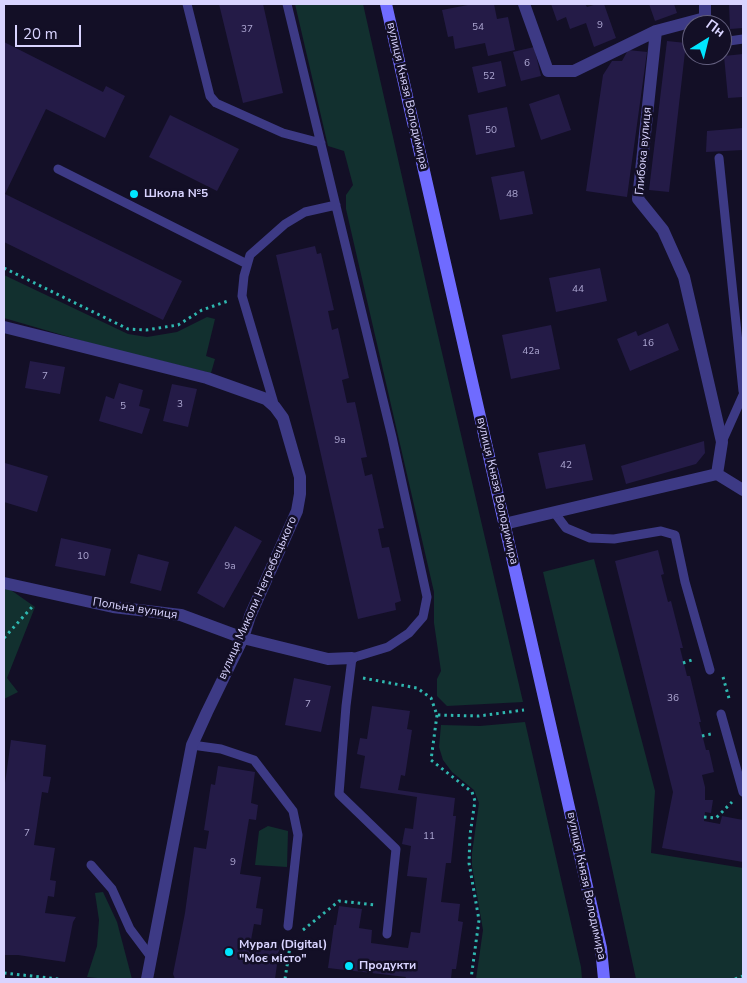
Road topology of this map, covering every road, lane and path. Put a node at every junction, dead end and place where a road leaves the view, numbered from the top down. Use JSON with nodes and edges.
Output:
{"nodes":[{"id":1,"x":187,"y":4,"type":"edge"},
{"id":2,"x":287,"y":4,"type":"edge"},
{"id":3,"x":386,"y":4,"type":"edge"},
{"id":4,"x":524,"y":4,"type":"edge"},
{"id":5,"x":682,"y":26,"type":"edge"},
{"id":6,"x":656,"y":31,"type":"junction"},
{"id":7,"x":321,"y":143,"type":"junction"},
{"id":8,"x":719,"y":158,"type":"dead end"},
{"id":9,"x":58,"y":169,"type":"dead end"},
{"id":10,"x":336,"y":205,"type":"junction"},
{"id":11,"x":247,"y":264,"type":"junction"},
{"id":12,"x":4,"y":268,"type":"edge"},
{"id":13,"x":242,"y":296,"type":"junction"},
{"id":14,"x":4,"y":327,"type":"edge"},
{"id":15,"x":743,"y":393,"type":"edge"},
{"id":16,"x":275,"y":407,"type":"junction"},
{"id":17,"x":722,"y":442,"type":"junction"},
{"id":18,"x":717,"y":474,"type":"junction"},
{"id":19,"x":743,"y":490,"type":"edge"},
{"id":20,"x":554,"y":512,"type":"junction"},
{"id":21,"x":504,"y":524,"type":"junction"},
{"id":22,"x":4,"y":583,"type":"edge"},
{"id":23,"x":45,"y":592,"type":"junction"},
{"id":24,"x":4,"y":638,"type":"edge"},
{"id":25,"x":243,"y":638,"type":"junction"},
{"id":26,"x":352,"y":658,"type":"junction"},
{"id":27,"x":710,"y":670,"type":"joint"},
{"id":28,"x":524,"y":710,"type":"dead end"},
{"id":29,"x":721,"y":714,"type":"joint"},
{"id":30,"x":438,"y":715,"type":"junction"},
{"id":31,"x":192,"y":745,"type":"junction"},
{"id":32,"x":743,"y":792,"type":"edge"},
{"id":33,"x":704,"y":817,"type":"dead end"},
{"id":34,"x":91,"y":865,"type":"dead end"},
{"id":35,"x":364,"y":904,"type":"dead end"},
{"id":36,"x":288,"y":926,"type":"joint"},
{"id":37,"x":387,"y":934,"type":"dead end"},
{"id":38,"x":291,"y":940,"type":"junction"},
{"id":39,"x":151,"y":957,"type":"junction"},
{"id":40,"x":4,"y":973,"type":"edge"},
{"id":41,"x":743,"y":976,"type":"edge"},
{"id":42,"x":59,"y":979,"type":"edge"},
{"id":43,"x":147,"y":979,"type":"edge"},
{"id":44,"x":285,"y":979,"type":"edge"},
{"id":45,"x":471,"y":979,"type":"edge"},
{"id":46,"x":604,"y":979,"type":"edge"},
{"id":47,"x":735,"y":979,"type":"edge"}],
"edges":[{"from":1,"to":7,"type":"lane"},
{"from":2,"to":7,"type":"lane"},
{"from":3,"to":21,"type":"main road","name":"вулиця Князя Володимира"},
{"from":4,"to":6,"type":"street"},
{"from":5,"to":6,"type":"street"},
{"from":6,"to":17,"type":"street","name":"Глибока вулиця"},
{"from":7,"to":10,"type":"lane"},
{"from":8,"to":15,"type":"lane"},
{"from":9,"to":11,"type":"lane"},
{"from":10,"to":11,"type":"lane"},
{"from":10,"to":26,"type":"lane"},
{"from":11,"to":13,"type":"lane"},
{"from":12,"to":13,"type":"path"},
{"from":13,"to":16,"type":"lane"},
{"from":14,"to":16,"type":"street"},
{"from":15,"to":17,"type":"lane"},
{"from":16,"to":25,"type":"street","name":"вулиця Миколи Негребецького"},
{"from":17,"to":18,"type":"street","name":"Глибока вулиця"},
{"from":18,"to":19,"type":"street"},
{"from":18,"to":20,"type":"street"},
{"from":20,"to":21,"type":"street"},
{"from":20,"to":27,"type":"lane"},
{"from":21,"to":46,"type":"main road","name":"вулиця Князя Володимира"},
{"from":22,"to":23,"type":"street","name":"Польна вулиця"},
{"from":23,"to":24,"type":"path"},
{"from":23,"to":25,"type":"street","name":"Польна вулиця"},
{"from":25,"to":26,"type":"street","name":"Польна вулиця"},
{"from":25,"to":31,"type":"street","name":"вулиця Миколи Негребецького"},
{"from":26,"to":30,"type":"path"},
{"from":26,"to":37,"type":"lane"},
{"from":27,"to":29,"type":"path"},
{"from":28,"to":30,"type":"path"},
{"from":29,"to":32,"type":"lane"},
{"from":30,"to":45,"type":"path"},
{"from":31,"to":36,"type":"lane"},
{"from":31,"to":39,"type":"street","name":"вулиця Миколи Негребецького"},
{"from":32,"to":33,"type":"path"},
{"from":34,"to":39,"type":"lane"},
{"from":35,"to":38,"type":"path"},
{"from":36,"to":38,"type":"path"},
{"from":38,"to":44,"type":"path"},
{"from":39,"to":43,"type":"street","name":"вулиця Миколи Негребецького"},
{"from":40,"to":42,"type":"path"},
{"from":41,"to":47,"type":"path"}]}
